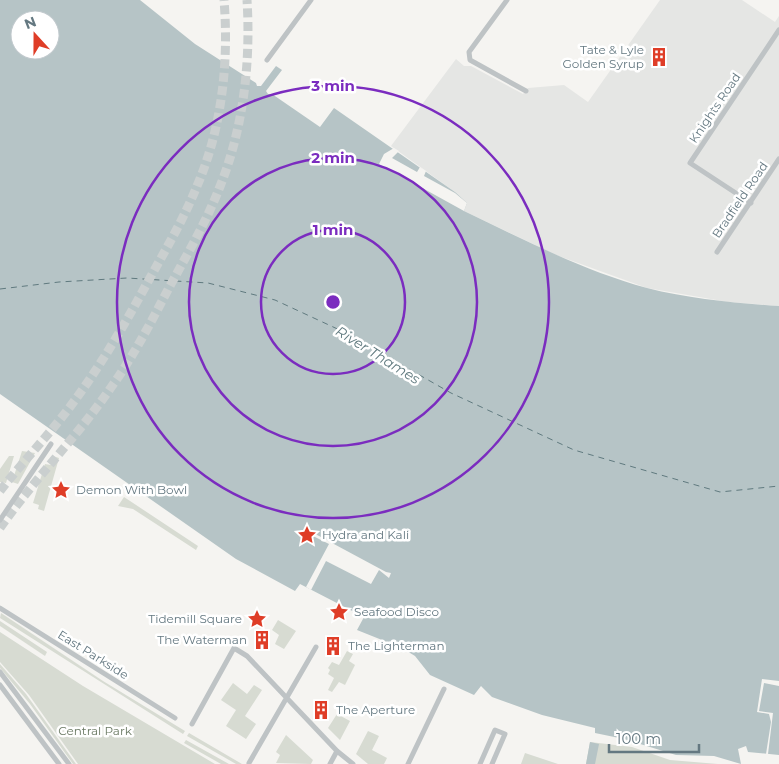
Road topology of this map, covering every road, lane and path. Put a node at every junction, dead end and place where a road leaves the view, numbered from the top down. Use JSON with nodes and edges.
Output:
{"nodes":[{"id":1,"x":311,"y":0,"type":"edge"},
{"id":2,"x":507,"y":0,"type":"edge"},
{"id":3,"x":779,"y":30,"type":"edge"},
{"id":4,"x":267,"y":60,"type":"dead end"},
{"id":5,"x":526,"y":91,"type":"dead end"},
{"id":6,"x":779,"y":159,"type":"edge"},
{"id":7,"x":751,"y":203,"type":"junction"},
{"id":8,"x":717,"y":252,"type":"dead end"},
{"id":9,"x":51,"y":444,"type":"dead end"},
{"id":10,"x":0,"y":520,"type":"edge"},
{"id":11,"x":0,"y":608,"type":"edge"},
{"id":12,"x":316,"y":647,"type":"dead end"},
{"id":13,"x":0,"y":672,"type":"edge"},
{"id":14,"x":0,"y":685,"type":"edge"},
{"id":15,"x":444,"y":688,"type":"dead end"},
{"id":16,"x":286,"y":696,"type":"junction"},
{"id":17,"x":175,"y":718,"type":"dead end"},
{"id":18,"x":192,"y":724,"type":"dead end"},
{"id":19,"x":337,"y":751,"type":"junction"},
{"id":20,"x":249,"y":763,"type":"edge"},
{"id":21,"x":59,"y":764,"type":"edge"},
{"id":22,"x":70,"y":764,"type":"edge"},
{"id":23,"x":330,"y":764,"type":"edge"},
{"id":24,"x":353,"y":764,"type":"edge"},
{"id":25,"x":408,"y":764,"type":"edge"},
{"id":26,"x":480,"y":764,"type":"edge"},
{"id":27,"x":492,"y":764,"type":"edge"}],
"edges":[{"from":1,"to":4,"type":"street"},
{"from":2,"to":5,"type":"street"},
{"from":3,"to":7,"type":"street","name":"Knights Road"},
{"from":6,"to":7,"type":"street","name":"Bradfield Road"},
{"from":7,"to":8,"type":"street","name":"Bradfield Road"},
{"from":9,"to":10,"type":"street"},
{"from":11,"to":17,"type":"street","name":"East Parkside"},
{"from":12,"to":16,"type":"street"},
{"from":13,"to":22,"type":"street"},
{"from":14,"to":21,"type":"street"},
{"from":15,"to":25,"type":"street"},
{"from":16,"to":18,"type":"street"},
{"from":16,"to":19,"type":"street"},
{"from":16,"to":20,"type":"street"},
{"from":19,"to":23,"type":"street"},
{"from":19,"to":24,"type":"street"},
{"from":26,"to":27,"type":"street"}]}
